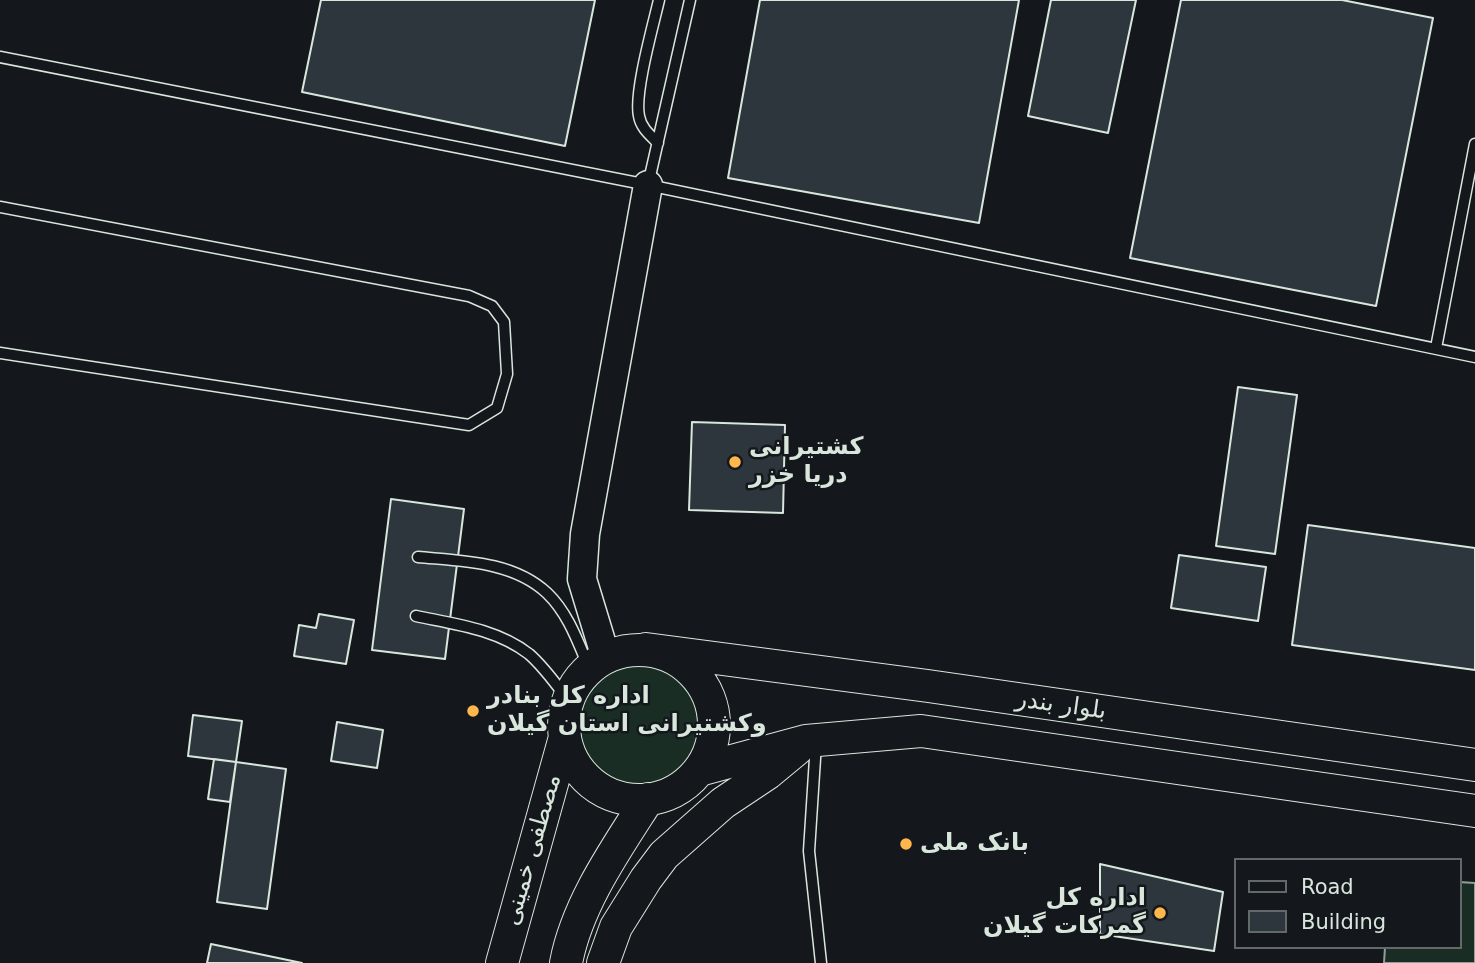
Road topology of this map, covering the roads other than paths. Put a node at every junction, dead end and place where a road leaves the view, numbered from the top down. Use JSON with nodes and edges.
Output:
{"nodes":[{"id":1,"x":659,"y":0,"type":"edge"},
{"id":2,"x":690,"y":0,"type":"edge"},
{"id":3,"x":0,"y":57,"type":"edge"},
{"id":4,"x":658,"y":143,"type":"junction"},
{"id":5,"x":1475,"y":144,"type":"edge"},
{"id":6,"x":648,"y":185,"type":"junction"},
{"id":7,"x":0,"y":207,"type":"edge"},
{"id":8,"x":1436,"y":348,"type":"junction"},
{"id":9,"x":0,"y":353,"type":"edge"},
{"id":10,"x":1475,"y":357,"type":"edge"},
{"id":11,"x":418,"y":557,"type":"dead end"},
{"id":12,"x":416,"y":616,"type":"dead end"},
{"id":13,"x":646,"y":649,"type":"junction"},
{"id":14,"x":597,"y":663,"type":"junction"},
{"id":15,"x":568,"y":699,"type":"junction"},
{"id":16,"x":565,"y":737,"type":"junction"},
{"id":17,"x":811,"y":740,"type":"junction"},
{"id":18,"x":1475,"y":765,"type":"edge"},
{"id":19,"x":699,"y":770,"type":"junction"},
{"id":20,"x":648,"y":799,"type":"junction"},
{"id":21,"x":1475,"y":811,"type":"edge"},
{"id":22,"x":502,"y":963,"type":"edge"},
{"id":23,"x":566,"y":963,"type":"edge"},
{"id":24,"x":603,"y":963,"type":"edge"},
{"id":25,"x":821,"y":963,"type":"edge"}],
"edges":[{"from":1,"to":4,"type":"lane"},
{"from":2,"to":4,"type":"lane"},
{"from":3,"to":6,"type":"lane"},
{"from":4,"to":6,"type":"lane"},
{"from":5,"to":8,"type":"lane"},
{"from":6,"to":8,"type":"lane"},
{"from":6,"to":14,"type":"street"},
{"from":7,"to":9,"type":"lane"},
{"from":8,"to":10,"type":"lane"},
{"from":11,"to":14,"type":"lane"},
{"from":12,"to":15,"type":"lane"},
{"from":13,"to":14,"type":"main road"},
{"from":13,"to":18,"type":"main road","name":"بلوار بندر"},
{"from":13,"to":19,"type":"main road"},
{"from":14,"to":15,"type":"main road"},
{"from":15,"to":16,"type":"main road"},
{"from":16,"to":20,"type":"main road"},
{"from":16,"to":22,"type":"main road","name":"مصطفی خمینی"},
{"from":17,"to":19,"type":"main road","name":"بلوار بندر"},
{"from":17,"to":21,"type":"main road","name":"بلوار بندر"},
{"from":17,"to":24,"type":"main road"},
{"from":17,"to":25,"type":"lane"},
{"from":19,"to":20,"type":"main road"},
{"from":20,"to":23,"type":"main road"}]}
